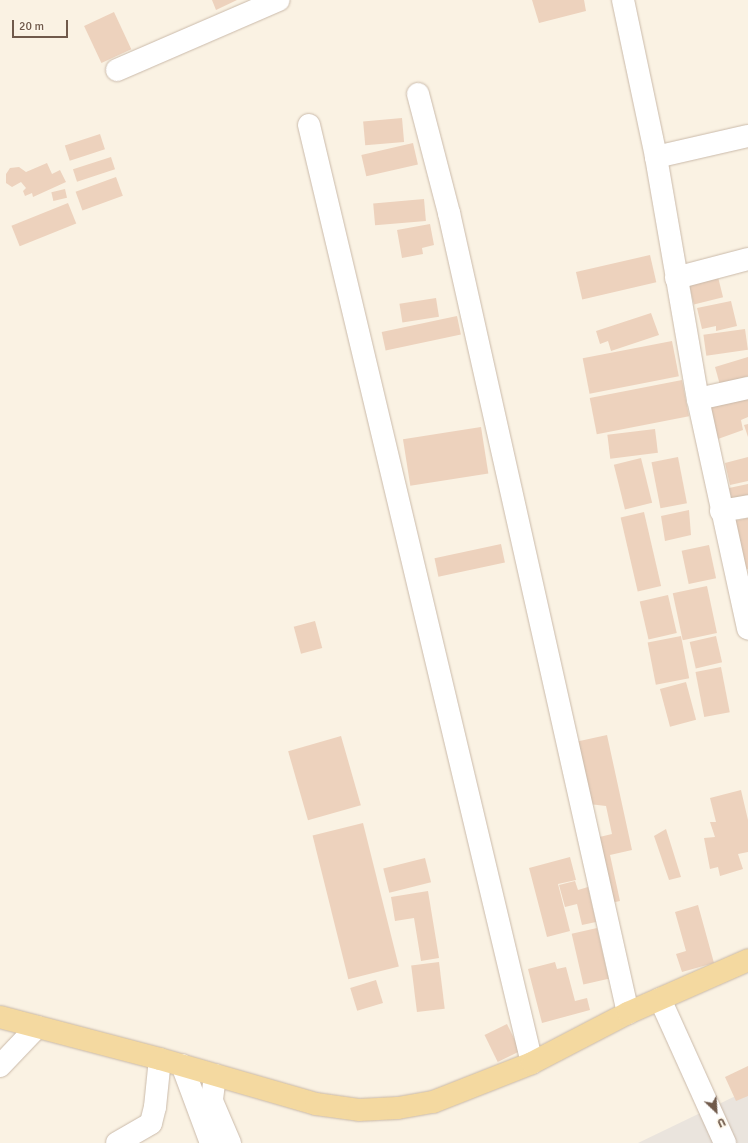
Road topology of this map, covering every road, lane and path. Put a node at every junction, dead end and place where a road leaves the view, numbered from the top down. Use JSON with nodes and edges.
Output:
{"nodes":[{"id":1,"x":279,"y":0,"type":"edge"},
{"id":2,"x":623,"y":0,"type":"edge"},
{"id":3,"x":117,"y":70,"type":"dead end"},
{"id":4,"x":418,"y":94,"type":"dead end"},
{"id":5,"x":309,"y":125,"type":"dead end"},
{"id":6,"x":748,"y":136,"type":"edge"},
{"id":7,"x":656,"y":157,"type":"junction"},
{"id":8,"x":748,"y":259,"type":"edge"},
{"id":9,"x":676,"y":278,"type":"junction"},
{"id":10,"x":748,"y":388,"type":"edge"},
{"id":11,"x":698,"y":399,"type":"junction"},
{"id":12,"x":748,"y":506,"type":"edge"},
{"id":13,"x":721,"y":511,"type":"junction"},
{"id":14,"x":748,"y":629,"type":"edge"},
{"id":15,"x":748,"y":960,"type":"edge"},
{"id":16,"x":660,"y":999,"type":"junction"},
{"id":17,"x":628,"y":1013,"type":"junction"},
{"id":18,"x":0,"y":1017,"type":"edge"},
{"id":19,"x":37,"y":1027,"type":"junction"},
{"id":20,"x":160,"y":1059,"type":"junction"},
{"id":21,"x":532,"y":1063,"type":"junction"},
{"id":22,"x":182,"y":1065,"type":"junction"},
{"id":23,"x":0,"y":1066,"type":"edge"},
{"id":24,"x":215,"y":1075,"type":"junction"},
{"id":25,"x":218,"y":1138,"type":"edge"},
{"id":26,"x":117,"y":1143,"type":"edge"},
{"id":27,"x":725,"y":1143,"type":"edge"}],
"edges":[{"from":1,"to":3,"type":"street"},
{"from":2,"to":7,"type":"street"},
{"from":4,"to":17,"type":"street"},
{"from":5,"to":21,"type":"street"},
{"from":6,"to":7,"type":"street"},
{"from":7,"to":9,"type":"street"},
{"from":8,"to":9,"type":"street"},
{"from":9,"to":11,"type":"street"},
{"from":10,"to":11,"type":"street"},
{"from":11,"to":13,"type":"street"},
{"from":12,"to":13,"type":"street"},
{"from":13,"to":14,"type":"street"},
{"from":15,"to":16,"type":"main road"},
{"from":16,"to":17,"type":"main road"},
{"from":16,"to":27,"type":"street"},
{"from":17,"to":21,"type":"main road"},
{"from":18,"to":19,"type":"main road"},
{"from":19,"to":20,"type":"main road"},
{"from":19,"to":23,"type":"street"},
{"from":20,"to":22,"type":"main road"},
{"from":20,"to":26,"type":"street"},
{"from":21,"to":24,"type":"main road"},
{"from":22,"to":24,"type":"main road"},
{"from":22,"to":25,"type":"street"},
{"from":24,"to":25,"type":"street"}]}
